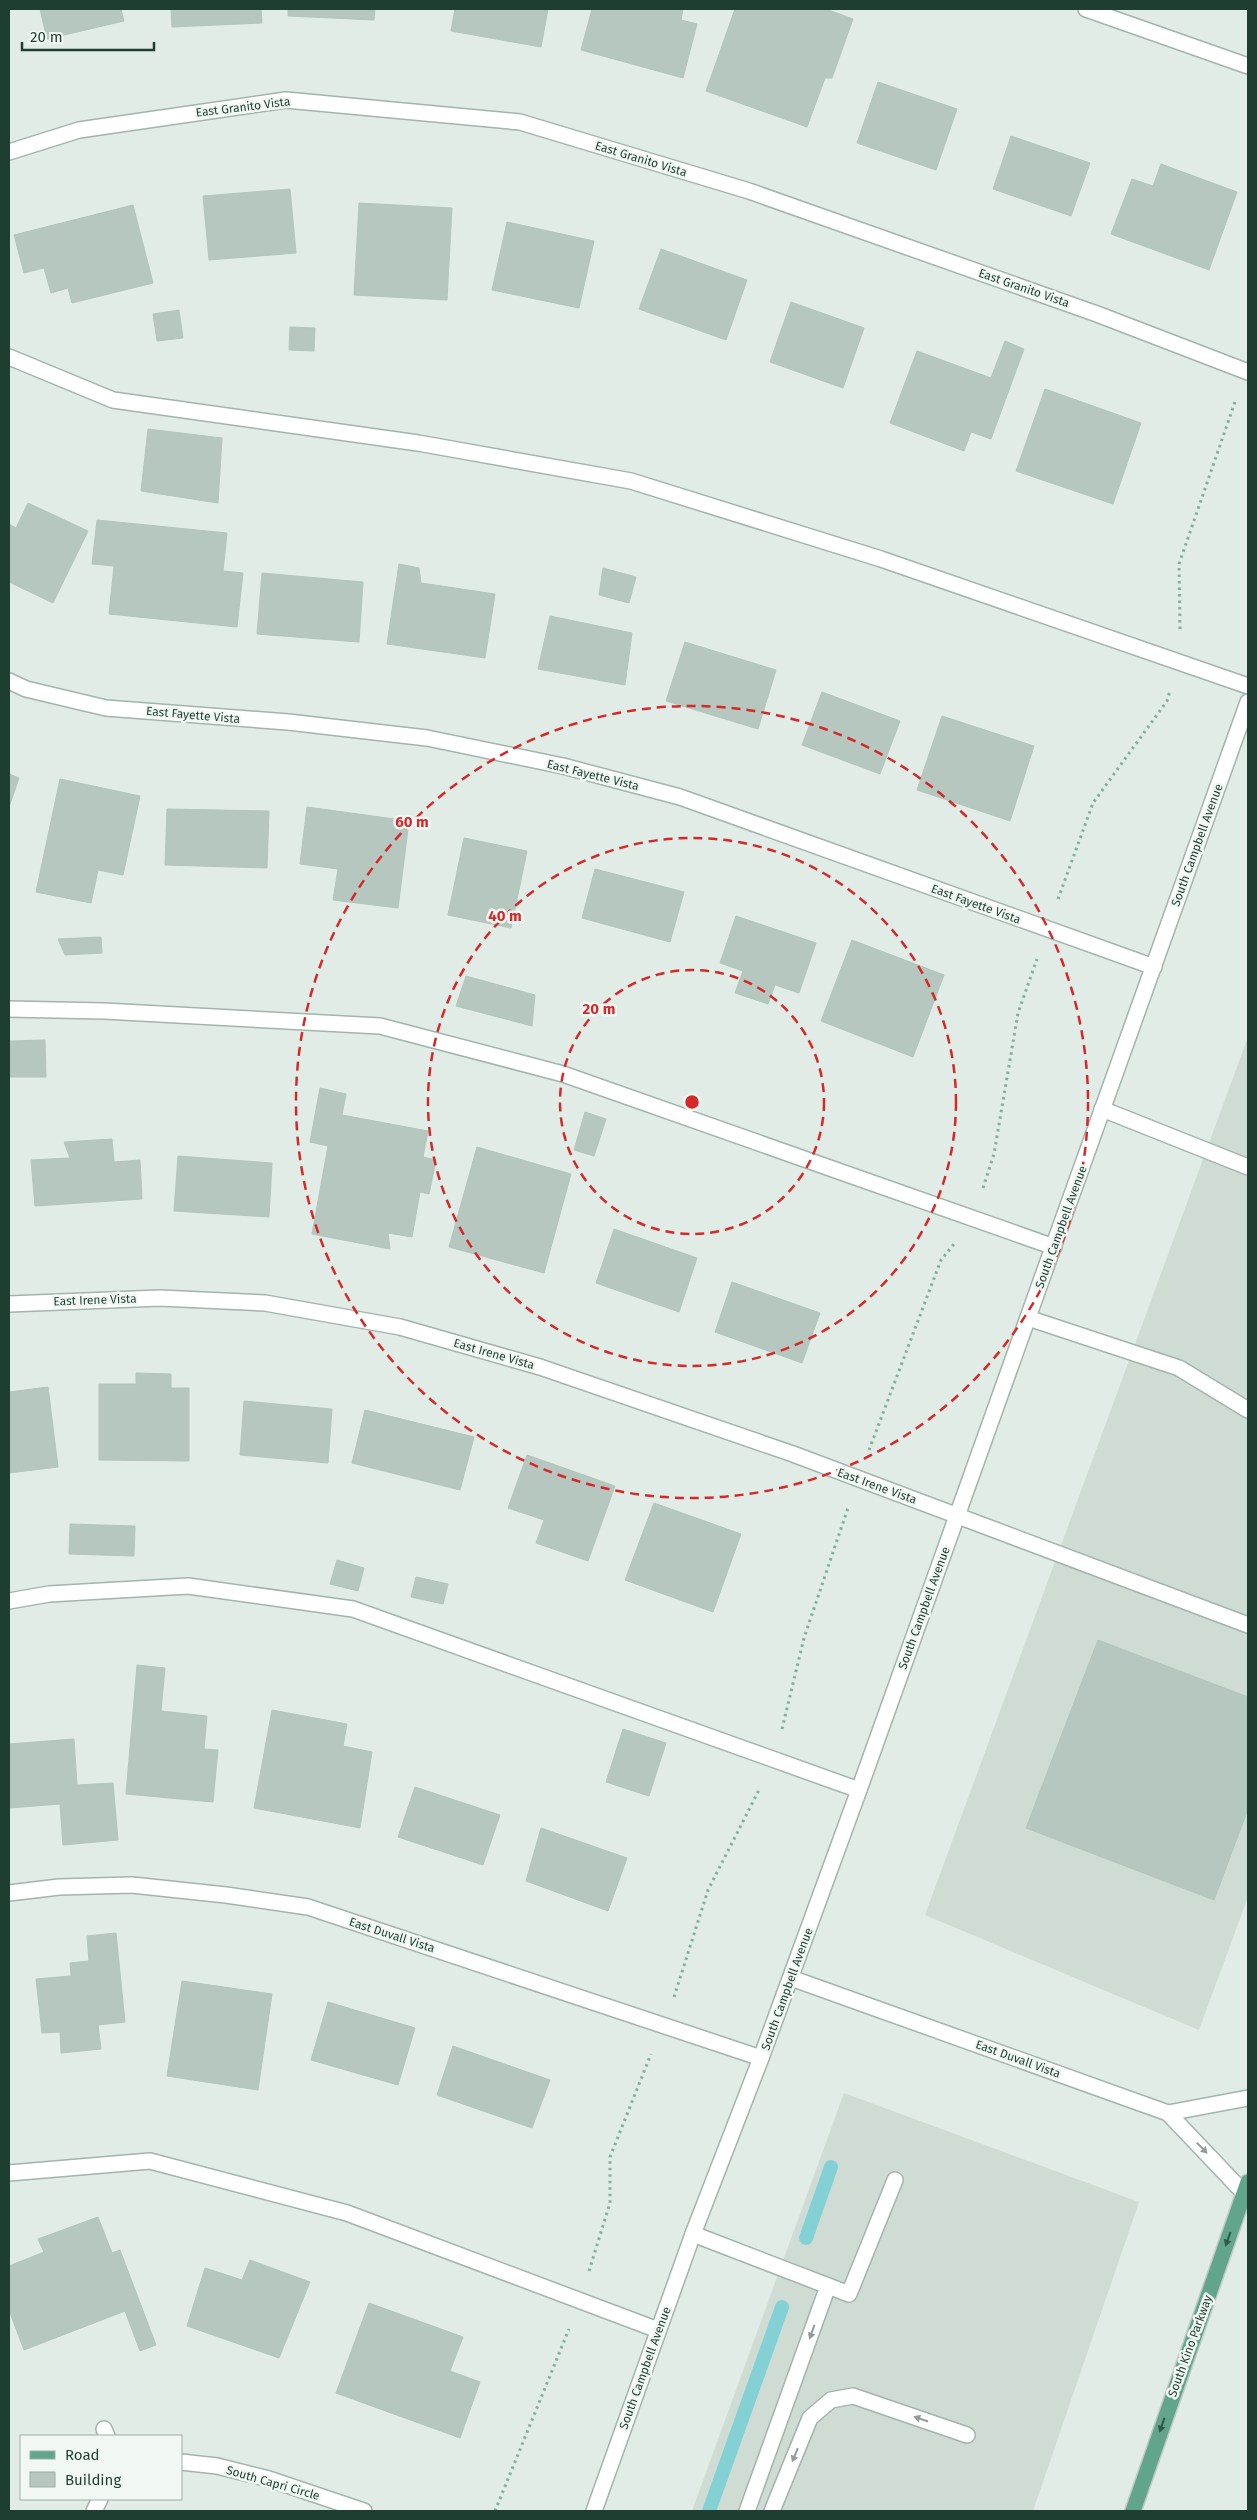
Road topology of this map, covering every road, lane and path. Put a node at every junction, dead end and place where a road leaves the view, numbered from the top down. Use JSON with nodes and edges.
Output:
{"nodes":[{"id":1,"x":1086,"y":9,"type":"edge"},
{"id":2,"x":1248,"y":66,"type":"edge"},
{"id":3,"x":9,"y":152,"type":"edge"},
{"id":4,"x":9,"y":357,"type":"edge"},
{"id":5,"x":1248,"y":372,"type":"edge"},
{"id":6,"x":9,"y":681,"type":"edge"},
{"id":7,"x":1248,"y":686,"type":"edge"},
{"id":8,"x":1248,"y":702,"type":"edge"},
{"id":9,"x":1154,"y":967,"type":"junction"},
{"id":10,"x":9,"y":1009,"type":"edge"},
{"id":11,"x":1102,"y":1109,"type":"junction"},
{"id":12,"x":1248,"y":1167,"type":"edge"},
{"id":13,"x":1054,"y":1247,"type":"junction"},
{"id":14,"x":9,"y":1304,"type":"edge"},
{"id":15,"x":1028,"y":1318,"type":"junction"},
{"id":16,"x":1248,"y":1410,"type":"edge"},
{"id":17,"x":957,"y":1516,"type":"junction"},
{"id":18,"x":9,"y":1601,"type":"edge"},
{"id":19,"x":1248,"y":1624,"type":"edge"},
{"id":20,"x":859,"y":1790,"type":"junction"},
{"id":21,"x":9,"y":1894,"type":"edge"},
{"id":22,"x":791,"y":1978,"type":"junction"},
{"id":23,"x":761,"y":2058,"type":"junction"},
{"id":24,"x":1248,"y":2098,"type":"edge"},
{"id":25,"x":1168,"y":2113,"type":"junction"},
{"id":26,"x":9,"y":2173,"type":"edge"},
{"id":27,"x":895,"y":2180,"type":"dead end"},
{"id":28,"x":1247,"y":2190,"type":"edge"},
{"id":29,"x":693,"y":2234,"type":"junction"},
{"id":30,"x":828,"y":2286,"type":"junction"},
{"id":31,"x":658,"y":2330,"type":"junction"},
{"id":32,"x":967,"y":2435,"type":"dead end"},
{"id":33,"x":182,"y":2462,"type":"edge"},
{"id":34,"x":364,"y":2511,"type":"edge"},
{"id":35,"x":594,"y":2511,"type":"edge"},
{"id":36,"x":748,"y":2511,"type":"edge"},
{"id":37,"x":772,"y":2511,"type":"edge"},
{"id":38,"x":1133,"y":2511,"type":"edge"}],
"edges":[{"from":1,"to":2,"type":"street"},
{"from":3,"to":5,"type":"street","name":"East Granito Vista"},
{"from":4,"to":7,"type":"street"},
{"from":6,"to":9,"type":"street","name":"East Fayette Vista"},
{"from":8,"to":9,"type":"street","name":"South Campbell Avenue"},
{"from":9,"to":11,"type":"street","name":"South Campbell Avenue"},
{"from":10,"to":13,"type":"street"},
{"from":11,"to":12,"type":"street"},
{"from":11,"to":13,"type":"street","name":"South Campbell Avenue"},
{"from":13,"to":15,"type":"street","name":"South Campbell Avenue"},
{"from":14,"to":17,"type":"street","name":"East Irene Vista"},
{"from":15,"to":16,"type":"street"},
{"from":15,"to":17,"type":"street","name":"South Campbell Avenue"},
{"from":17,"to":19,"type":"street","name":"East Irene Vista"},
{"from":17,"to":20,"type":"street","name":"South Campbell Avenue"},
{"from":18,"to":20,"type":"street"},
{"from":20,"to":22,"type":"street","name":"South Campbell Avenue"},
{"from":21,"to":23,"type":"street","name":"East Duvall Vista"},
{"from":22,"to":23,"type":"street","name":"South Campbell Avenue"},
{"from":22,"to":25,"type":"street","name":"East Duvall Vista"},
{"from":23,"to":29,"type":"street","name":"South Campbell Avenue"},
{"from":24,"to":25,"type":"street"},
{"from":25,"to":28,"type":"street","one_way":true},
{"from":26,"to":31,"type":"street"},
{"from":27,"to":30,"type":"street"},
{"from":28,"to":38,"type":"main road","name":"South Kino Parkway","one_way":true},
{"from":29,"to":30,"type":"street"},
{"from":29,"to":31,"type":"street","name":"South Campbell Avenue"},
{"from":30,"to":36,"type":"street","one_way":true},
{"from":31,"to":35,"type":"street","name":"South Campbell Avenue"},
{"from":32,"to":37,"type":"street","one_way":true},
{"from":33,"to":34,"type":"street","name":"South Capri Circle"}]}
